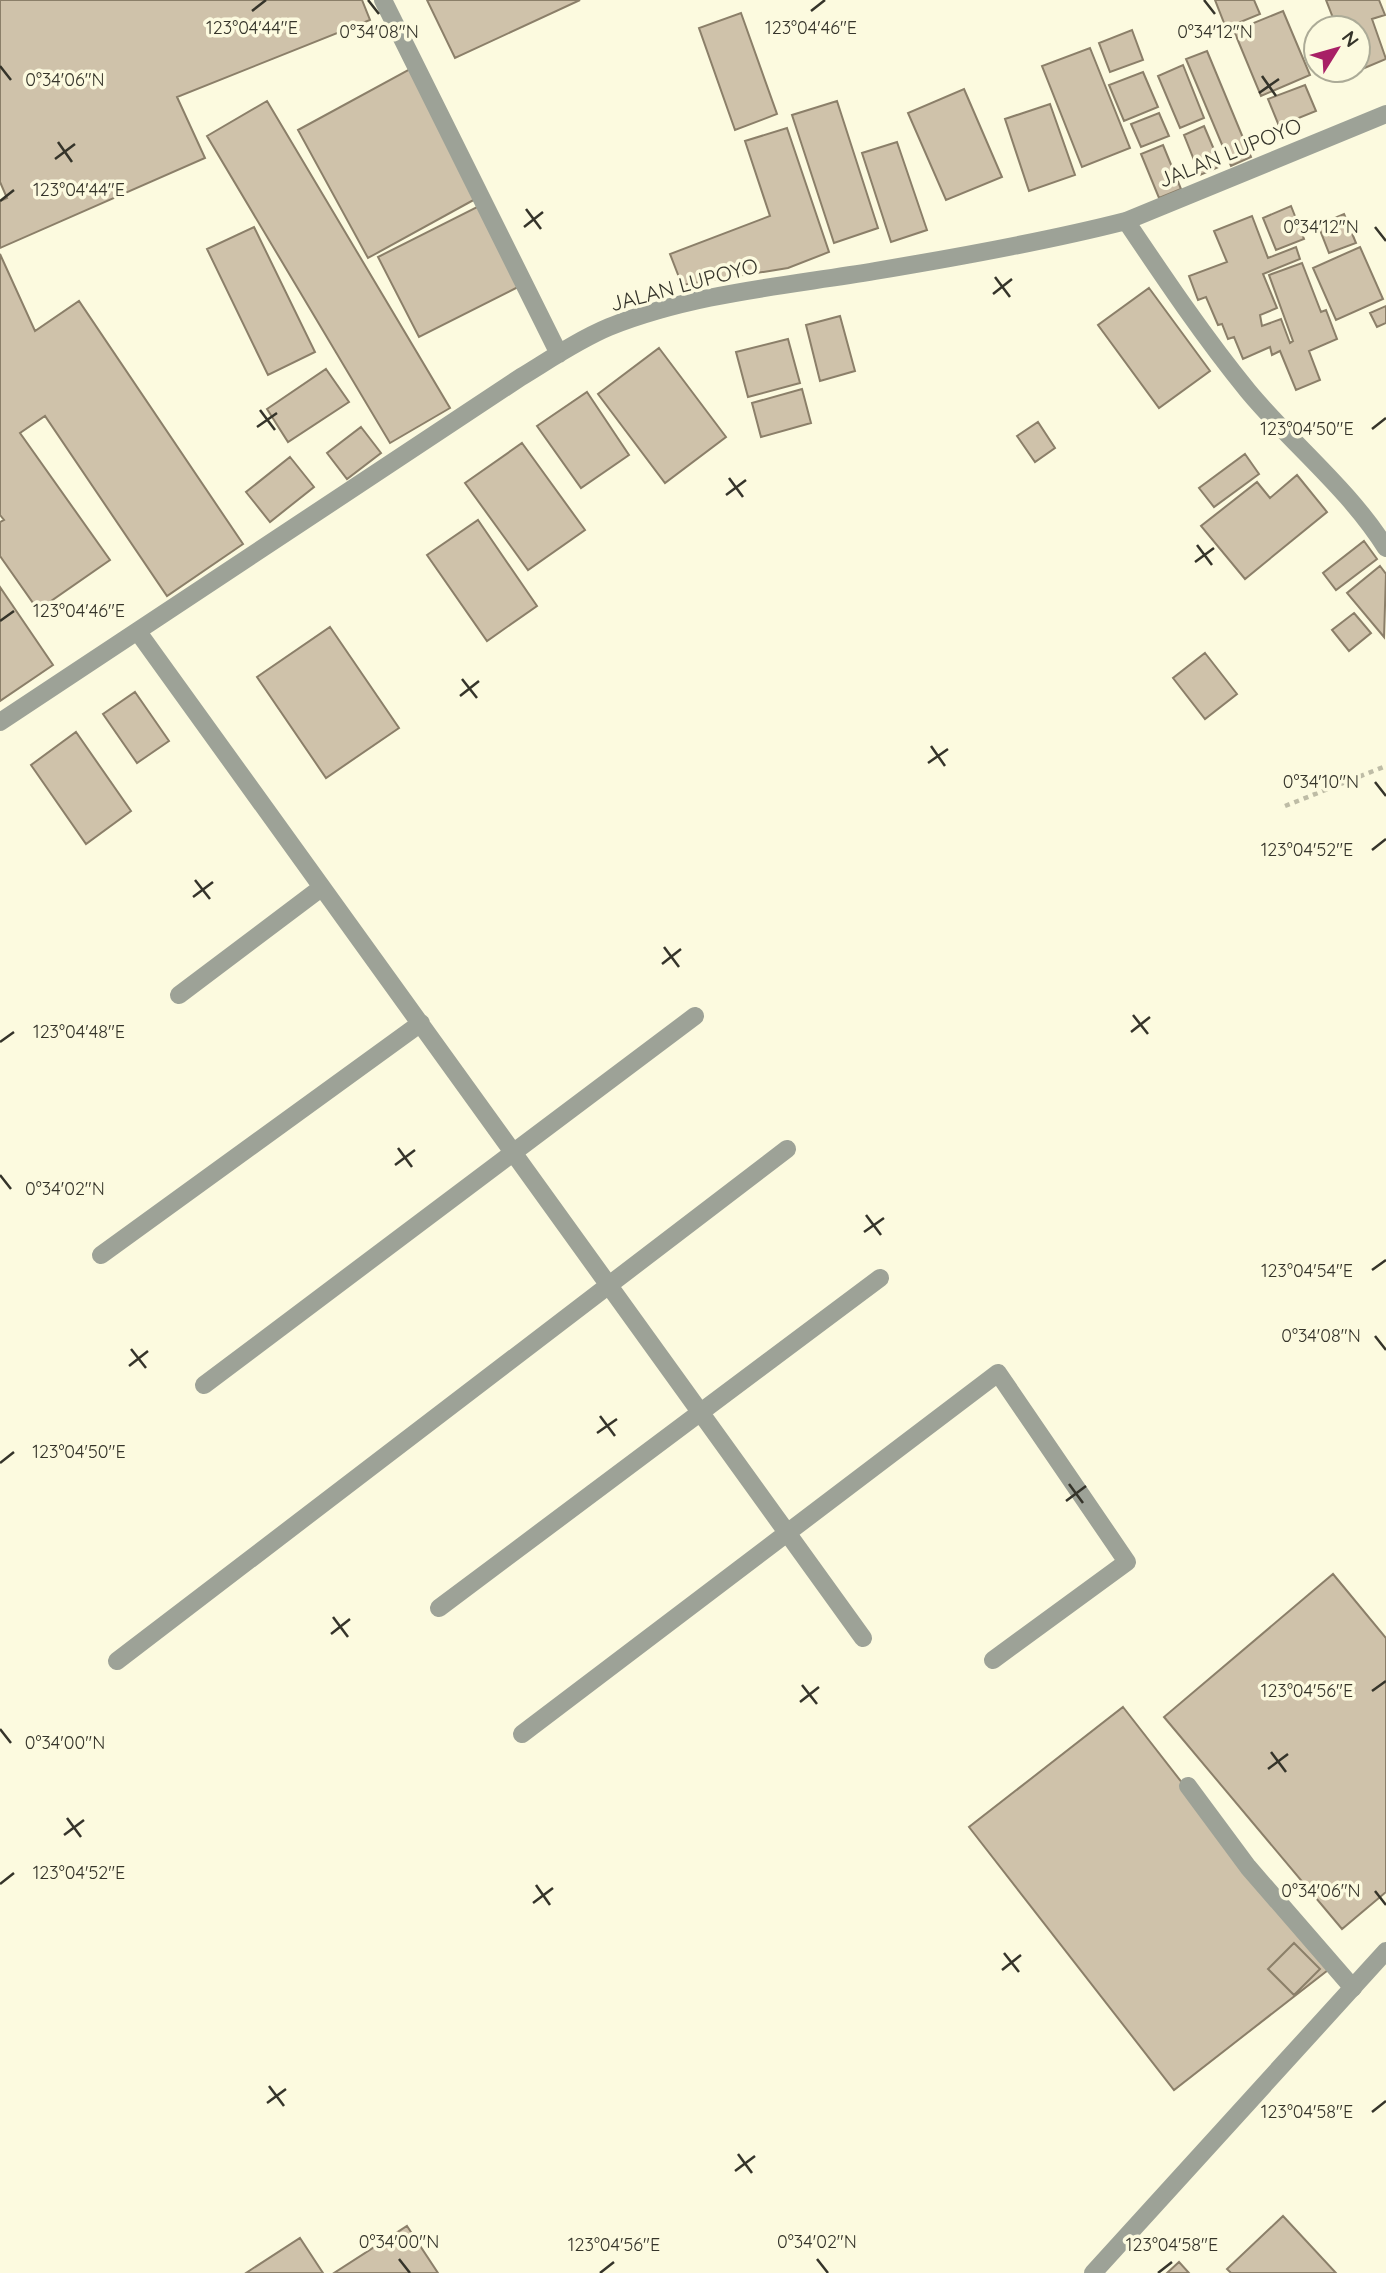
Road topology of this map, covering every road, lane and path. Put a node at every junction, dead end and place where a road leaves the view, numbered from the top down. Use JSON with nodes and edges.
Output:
{"nodes":[{"id":1,"x":383,"y":0,"type":"edge"},
{"id":2,"x":1386,"y":114,"type":"edge"},
{"id":3,"x":1126,"y":221,"type":"junction"},
{"id":4,"x":559,"y":354,"type":"junction"},
{"id":5,"x":1386,"y":548,"type":"edge"},
{"id":6,"x":138,"y":632,"type":"junction"},
{"id":7,"x":0,"y":722,"type":"edge"},
{"id":8,"x":1386,"y":766,"type":"edge"},
{"id":9,"x":1285,"y":806,"type":"dead end"},
{"id":10,"x":321,"y":888,"type":"junction"},
{"id":11,"x":179,"y":995,"type":"dead end"},
{"id":12,"x":695,"y":1016,"type":"dead end"},
{"id":13,"x":421,"y":1023,"type":"junction"},
{"id":14,"x":787,"y":1149,"type":"dead end"},
{"id":15,"x":514,"y":1152,"type":"junction"},
{"id":16,"x":101,"y":1255,"type":"dead end"},
{"id":17,"x":880,"y":1278,"type":"dead end"},
{"id":18,"x":607,"y":1284,"type":"junction"},
{"id":19,"x":204,"y":1385,"type":"dead end"},
{"id":20,"x":701,"y":1415,"type":"junction"},
{"id":21,"x":786,"y":1533,"type":"junction"},
{"id":22,"x":439,"y":1608,"type":"dead end"},
{"id":23,"x":863,"y":1637,"type":"dead end"},
{"id":24,"x":993,"y":1660,"type":"dead end"},
{"id":25,"x":117,"y":1661,"type":"dead end"},
{"id":26,"x":522,"y":1734,"type":"dead end"},
{"id":27,"x":1188,"y":1786,"type":"dead end"},
{"id":28,"x":1386,"y":1951,"type":"edge"},
{"id":29,"x":1353,"y":1987,"type":"junction"},
{"id":30,"x":1093,"y":2273,"type":"edge"}],
"edges":[{"from":1,"to":4,"type":"street"},
{"from":2,"to":3,"type":"street","name":"JALAN LUPOYO"},
{"from":3,"to":4,"type":"street","name":"JALAN LUPOYO"},
{"from":3,"to":5,"type":"street"},
{"from":4,"to":6,"type":"street","name":"JALAN LUPOYO"},
{"from":6,"to":7,"type":"street","name":"JALAN LUPOYO"},
{"from":6,"to":10,"type":"street"},
{"from":8,"to":9,"type":"path"},
{"from":10,"to":11,"type":"street"},
{"from":10,"to":13,"type":"street"},
{"from":12,"to":15,"type":"street"},
{"from":13,"to":15,"type":"street"},
{"from":13,"to":16,"type":"street"},
{"from":14,"to":18,"type":"street"},
{"from":15,"to":18,"type":"street"},
{"from":15,"to":19,"type":"street"},
{"from":17,"to":20,"type":"street"},
{"from":18,"to":20,"type":"street"},
{"from":18,"to":25,"type":"street"},
{"from":20,"to":21,"type":"street"},
{"from":20,"to":22,"type":"street"},
{"from":21,"to":23,"type":"street"},
{"from":21,"to":24,"type":"street"},
{"from":21,"to":26,"type":"street"},
{"from":27,"to":29,"type":"street"},
{"from":28,"to":29,"type":"street"},
{"from":29,"to":30,"type":"street"}]}
